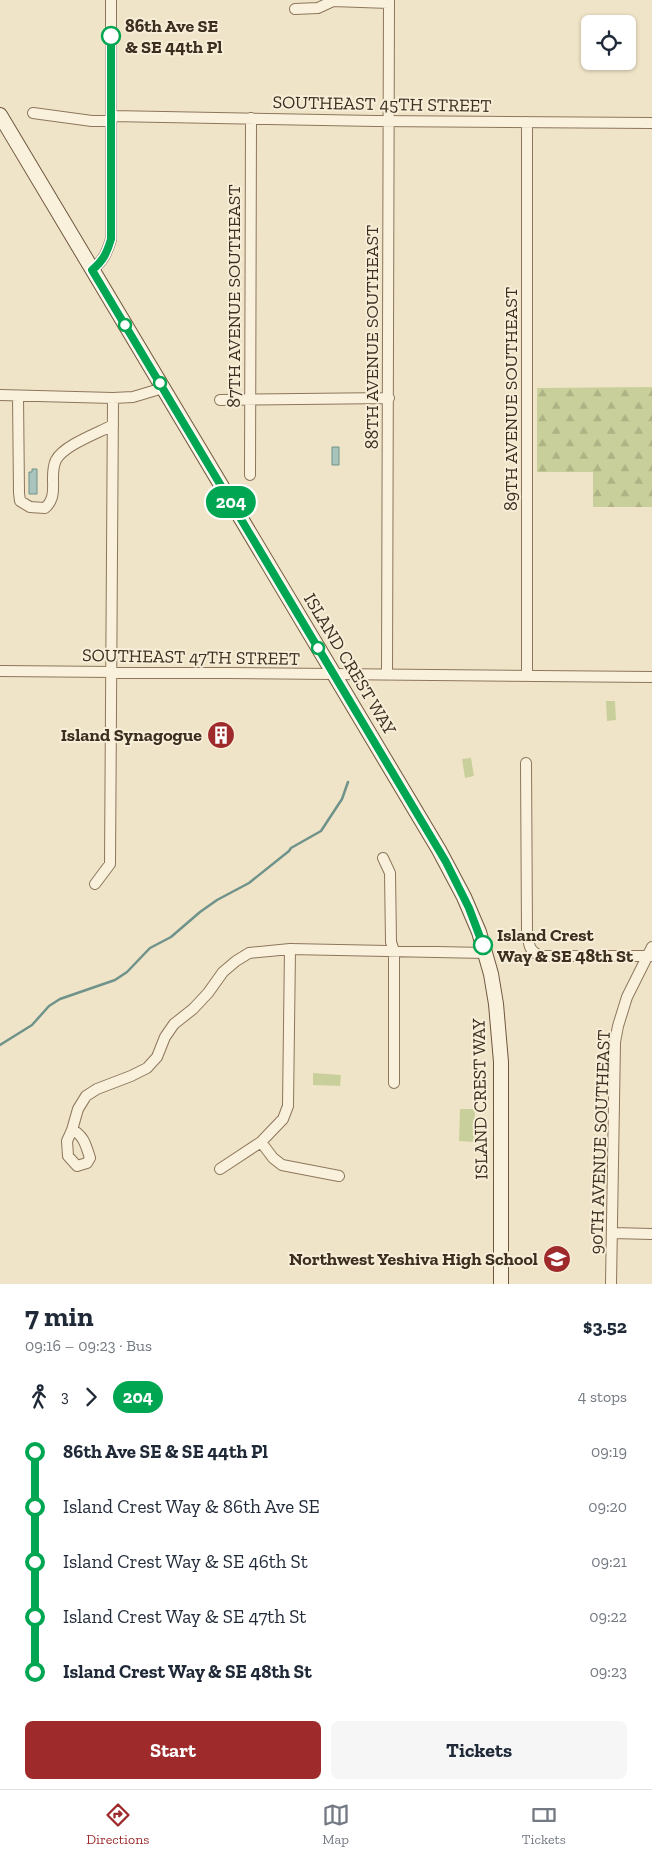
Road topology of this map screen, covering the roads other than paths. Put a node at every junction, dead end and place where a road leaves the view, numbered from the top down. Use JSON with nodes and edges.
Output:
{"nodes":[{"id":1,"x":111,"y":0,"type":"edge"},
{"id":2,"x":389,"y":2,"type":"edge"},
{"id":3,"x":295,"y":9,"type":"dead end"},
{"id":4,"x":33,"y":113,"type":"dead end"},
{"id":5,"x":0,"y":115,"type":"edge"},
{"id":6,"x":111,"y":118,"type":"junction"},
{"id":7,"x":251,"y":118,"type":"junction"},
{"id":8,"x":389,"y":121,"type":"junction"},
{"id":9,"x":527,"y":122,"type":"junction"},
{"id":10,"x":652,"y":124,"type":"edge"},
{"id":11,"x":92,"y":270,"type":"junction"},
{"id":12,"x":163,"y":388,"type":"junction"},
{"id":13,"x":0,"y":395,"type":"edge"},
{"id":14,"x":18,"y":396,"type":"junction"},
{"id":15,"x":113,"y":398,"type":"junction"},
{"id":16,"x":389,"y":398,"type":"junction"},
{"id":17,"x":250,"y":399,"type":"junction"},
{"id":18,"x":220,"y":400,"type":"dead end"},
{"id":19,"x":113,"y":425,"type":"junction"},
{"id":20,"x":250,"y":475,"type":"dead end"},
{"id":21,"x":0,"y":671,"type":"edge"},
{"id":22,"x":112,"y":672,"type":"junction"},
{"id":23,"x":387,"y":674,"type":"junction"},
{"id":24,"x":527,"y":675,"type":"junction"},
{"id":25,"x":334,"y":676,"type":"junction"},
{"id":26,"x":652,"y":677,"type":"edge"},
{"id":27,"x":526,"y":763,"type":"dead end"},
{"id":28,"x":383,"y":858,"type":"dead end"},
{"id":29,"x":95,"y":884,"type":"dead end"},
{"id":30,"x":290,"y":948,"type":"junction"},
{"id":31,"x":394,"y":950,"type":"junction"},
{"id":32,"x":485,"y":952,"type":"junction"},
{"id":33,"x":651,"y":953,"type":"edge"},
{"id":34,"x":394,"y":1083,"type":"dead end"},
{"id":35,"x":72,"y":1130,"type":"dead end"},
{"id":36,"x":261,"y":1142,"type":"junction"},
{"id":37,"x":220,"y":1169,"type":"dead end"},
{"id":38,"x":339,"y":1176,"type":"dead end"},
{"id":39,"x":613,"y":1233,"type":"junction"},
{"id":40,"x":652,"y":1234,"type":"edge"},
{"id":41,"x":501,"y":1284,"type":"edge"},
{"id":42,"x":611,"y":1284,"type":"edge"}],
"edges":[{"from":1,"to":6,"type":"street"},
{"from":2,"to":3,"type":"street"},
{"from":2,"to":8,"type":"street","name":"88TH AVENUE SOUTHEAST"},
{"from":4,"to":6,"type":"street","name":"SOUTHEAST 45TH STREET"},
{"from":5,"to":11,"type":"main road","name":"ISLAND CREST WAY"},
{"from":6,"to":7,"type":"street","name":"SOUTHEAST 45TH STREET"},
{"from":6,"to":11,"type":"street"},
{"from":7,"to":8,"type":"street","name":"SOUTHEAST 45TH STREET"},
{"from":7,"to":17,"type":"street","name":"87TH AVENUE SOUTHEAST"},
{"from":8,"to":9,"type":"street","name":"SOUTHEAST 45TH STREET"},
{"from":8,"to":16,"type":"street","name":"88TH AVENUE SOUTHEAST"},
{"from":9,"to":10,"type":"street","name":"SOUTHEAST 45TH STREET"},
{"from":9,"to":24,"type":"street","name":"89TH AVENUE SOUTHEAST"},
{"from":11,"to":12,"type":"main road","name":"ISLAND CREST WAY"},
{"from":12,"to":15,"type":"street"},
{"from":12,"to":25,"type":"main road","name":"ISLAND CREST WAY"},
{"from":13,"to":14,"type":"street"},
{"from":14,"to":15,"type":"street"},
{"from":14,"to":19,"type":"street"},
{"from":15,"to":19,"type":"street"},
{"from":16,"to":17,"type":"street"},
{"from":16,"to":23,"type":"street","name":"88TH AVENUE SOUTHEAST"},
{"from":17,"to":18,"type":"street"},
{"from":17,"to":20,"type":"street","name":"87TH AVENUE SOUTHEAST"},
{"from":19,"to":22,"type":"street"},
{"from":21,"to":22,"type":"street","name":"SOUTHEAST 47TH STREET"},
{"from":22,"to":25,"type":"street","name":"SOUTHEAST 47TH STREET"},
{"from":22,"to":29,"type":"street"},
{"from":23,"to":24,"type":"street","name":"SOUTHEAST 47TH STREET"},
{"from":23,"to":25,"type":"street","name":"SOUTHEAST 47TH STREET"},
{"from":24,"to":26,"type":"street","name":"SOUTHEAST 47TH STREET"},
{"from":25,"to":32,"type":"main road","name":"ISLAND CREST WAY"},
{"from":27,"to":33,"type":"street"},
{"from":28,"to":31,"type":"street"},
{"from":30,"to":31,"type":"street"},
{"from":30,"to":35,"type":"street"},
{"from":30,"to":36,"type":"street"},
{"from":31,"to":32,"type":"street"},
{"from":31,"to":34,"type":"street"},
{"from":32,"to":41,"type":"main road","name":"ISLAND CREST WAY"},
{"from":33,"to":39,"type":"street","name":"90TH AVENUE SOUTHEAST"},
{"from":36,"to":37,"type":"street"},
{"from":36,"to":38,"type":"street"},
{"from":39,"to":40,"type":"street"},
{"from":39,"to":42,"type":"street","name":"90TH AVENUE SOUTHEAST"}]}
